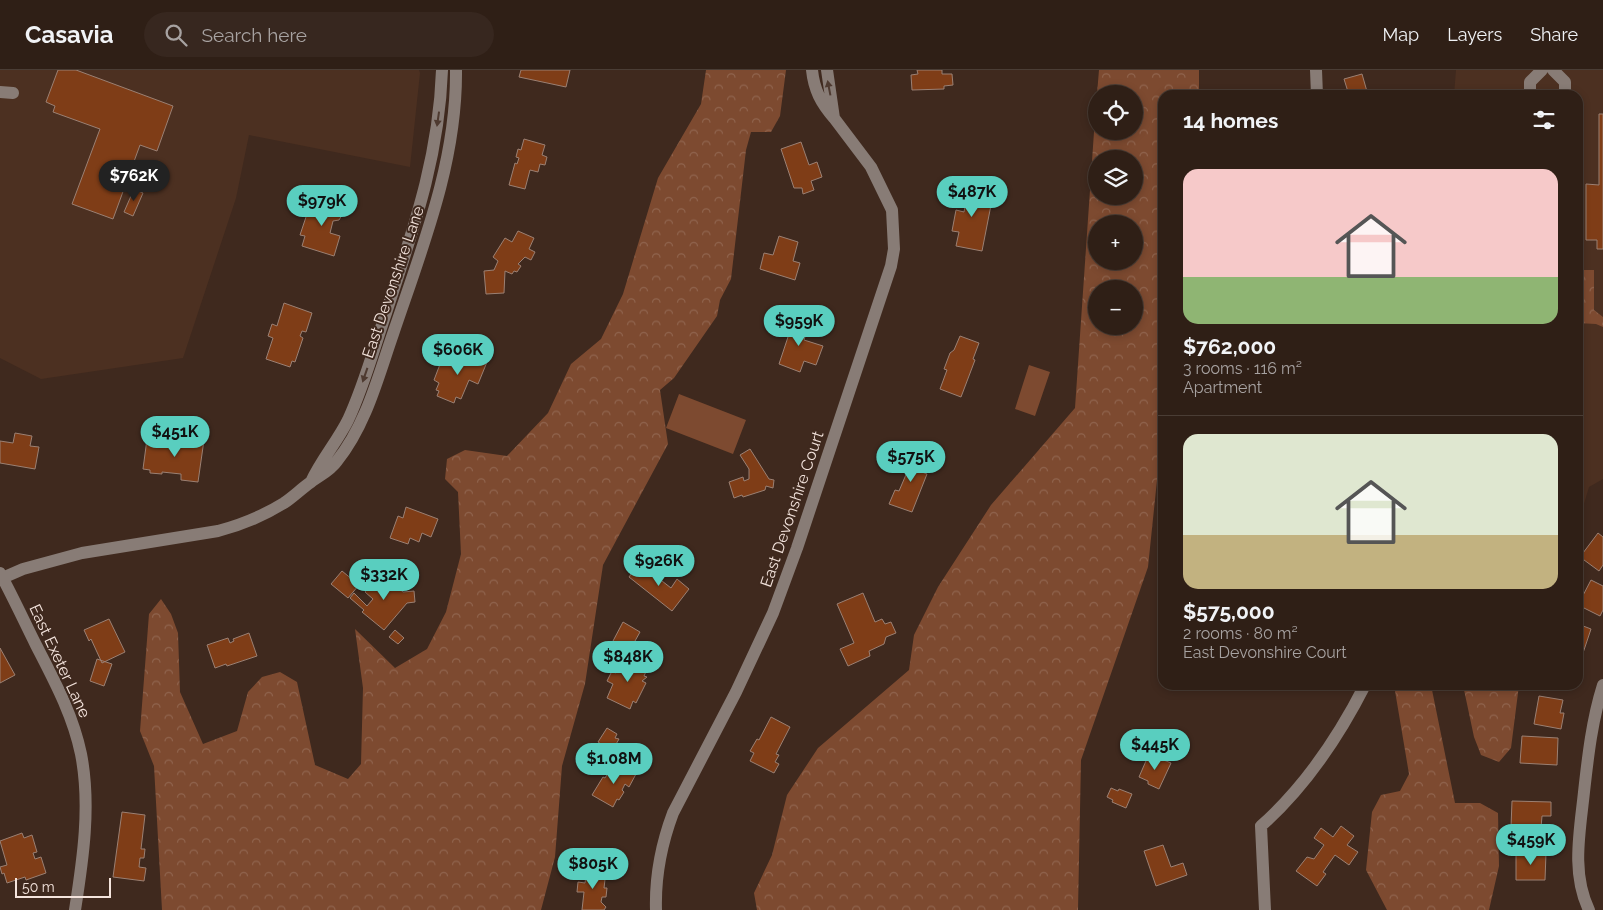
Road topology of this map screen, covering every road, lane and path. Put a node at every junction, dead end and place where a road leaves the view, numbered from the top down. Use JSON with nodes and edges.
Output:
{"nodes":[{"id":1,"x":442,"y":70,"type":"edge"},
{"id":2,"x":456,"y":70,"type":"edge"},
{"id":3,"x":812,"y":70,"type":"edge"},
{"id":4,"x":827,"y":70,"type":"edge"},
{"id":5,"x":1316,"y":70,"type":"edge"},
{"id":6,"x":1542,"y":70,"type":"edge"},
{"id":7,"x":1553,"y":70,"type":"edge"},
{"id":8,"x":1317,"y":90,"type":"edge"},
{"id":9,"x":1530,"y":90,"type":"edge"},
{"id":10,"x":1565,"y":90,"type":"edge"},
{"id":11,"x":834,"y":118,"type":"junction"},
{"id":12,"x":311,"y":482,"type":"junction"},
{"id":13,"x":1,"y":577,"type":"edge"},
{"id":14,"x":1603,"y":685,"type":"edge"},
{"id":15,"x":1362,"y":690,"type":"edge"},
{"id":16,"x":75,"y":910,"type":"edge"},
{"id":17,"x":656,"y":910,"type":"edge"},
{"id":18,"x":1264,"y":910,"type":"edge"},
{"id":19,"x":1589,"y":910,"type":"edge"}],
"edges":[{"from":1,"to":12,"type":"street","name":"East Devonshire Lane","one_way":true},
{"from":2,"to":12,"type":"street","name":"East Devonshire Lane"},
{"from":3,"to":11,"type":"street","name":"East Devonshire Court"},
{"from":11,"to":4,"type":"street","name":"East Devonshire Court","one_way":true},
{"from":5,"to":8,"type":"street"},
{"from":6,"to":9,"type":"street"},
{"from":7,"to":10,"type":"street"},
{"from":11,"to":17,"type":"street","name":"East Devonshire Court"},
{"from":12,"to":13,"type":"street","name":"East Devonshire Lane"},
{"from":13,"to":16,"type":"street","name":"East Exeter Lane"},
{"from":14,"to":19,"type":"street"},
{"from":15,"to":18,"type":"street"}]}
